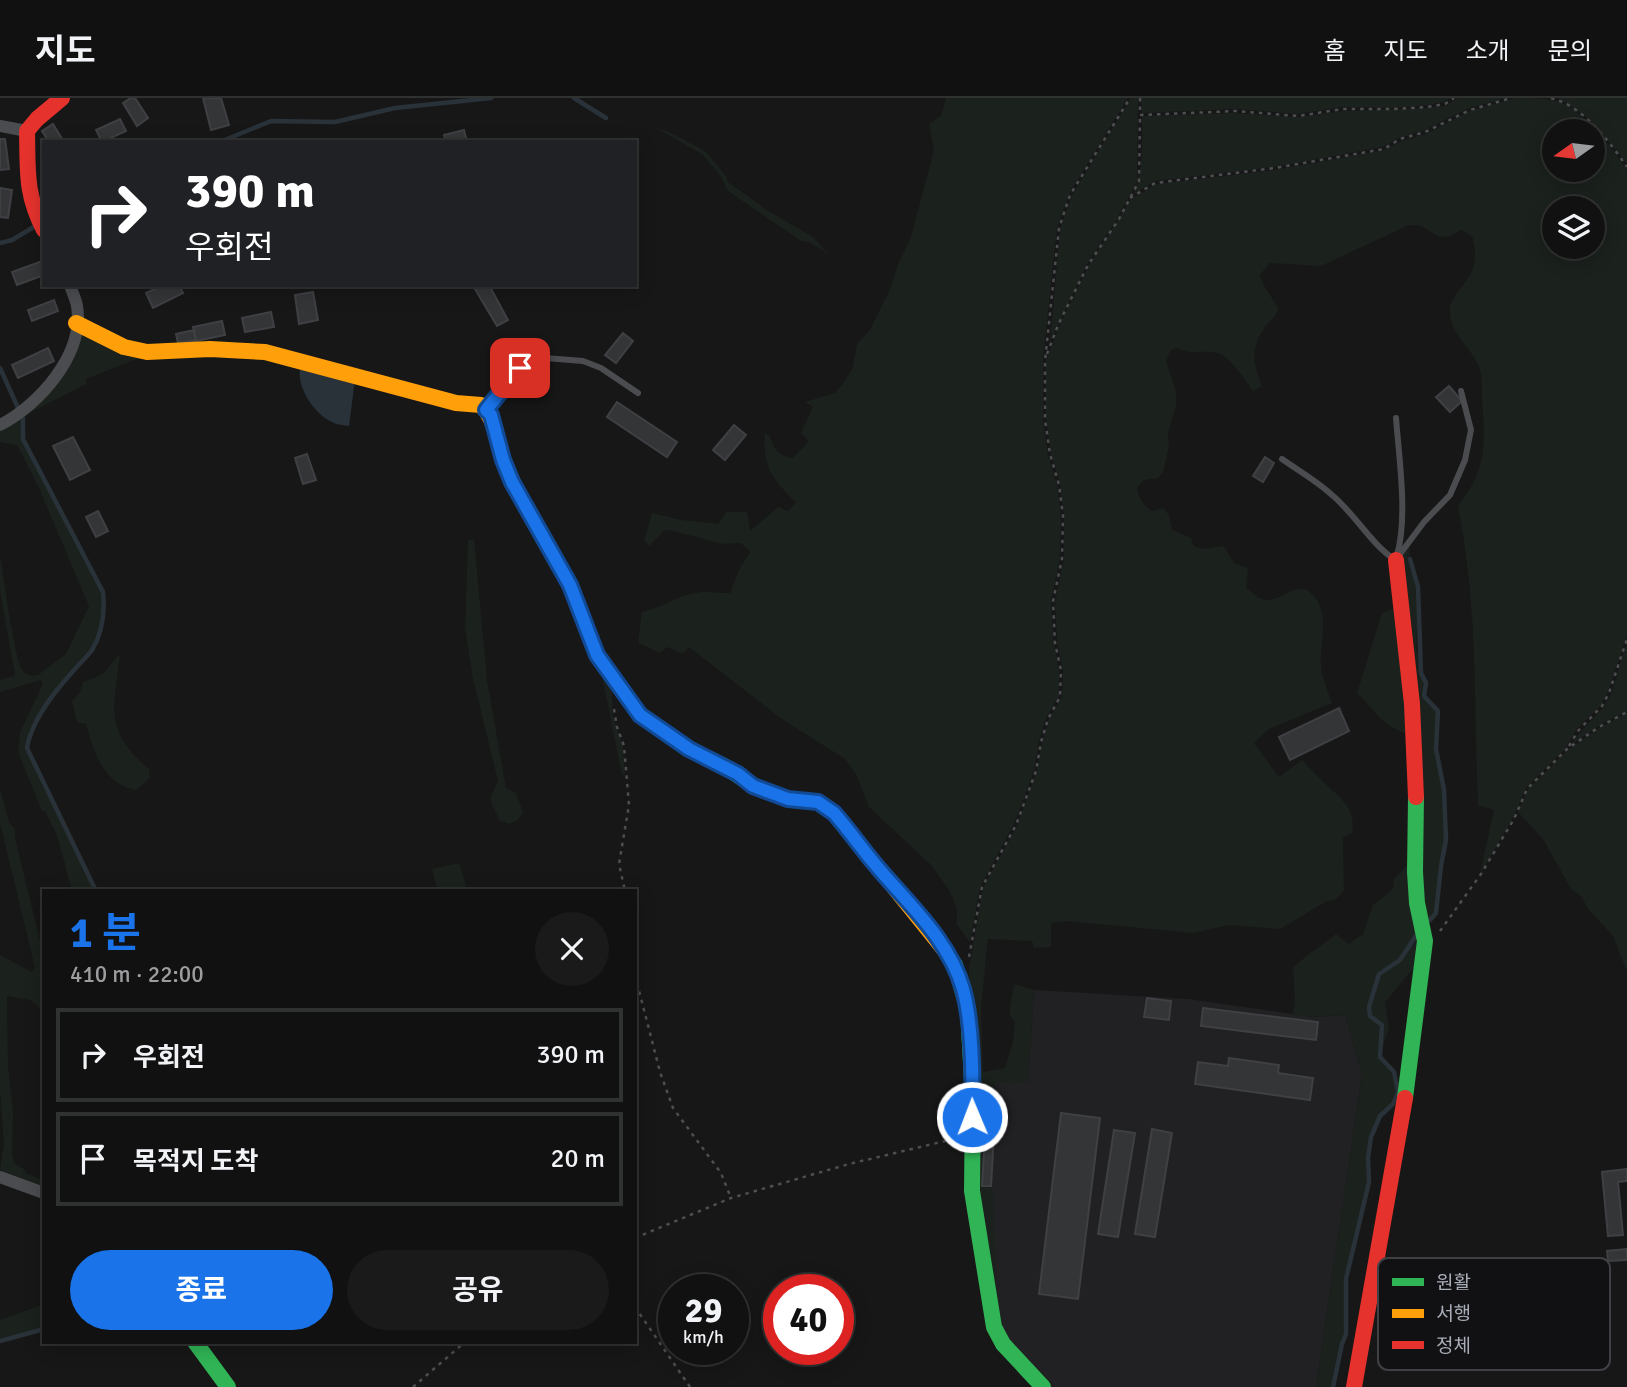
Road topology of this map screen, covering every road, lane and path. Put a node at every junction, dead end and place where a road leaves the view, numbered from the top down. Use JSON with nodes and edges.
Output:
{"nodes":[{"id":1,"x":62,"y":98,"type":"edge"},
{"id":2,"x":1130,"y":98,"type":"edge"},
{"id":3,"x":1140,"y":98,"type":"edge"},
{"id":4,"x":1454,"y":98,"type":"edge"},
{"id":5,"x":1511,"y":98,"type":"edge"},
{"id":6,"x":1551,"y":98,"type":"edge"},
{"id":7,"x":1140,"y":115,"type":"junction"},
{"id":8,"x":0,"y":126,"type":"edge"},
{"id":9,"x":27,"y":131,"type":"junction"},
{"id":10,"x":1627,"y":167,"type":"edge"},
{"id":11,"x":1130,"y":198,"type":"junction"},
{"id":12,"x":42,"y":226,"type":"edge"},
{"id":13,"x":71,"y":287,"type":"edge"},
{"id":14,"x":76,"y":323,"type":"junction"},
{"id":15,"x":1045,"y":360,"type":"junction"},
{"id":16,"x":1461,"y":391,"type":"dead end"},
{"id":17,"x":638,"y":393,"type":"dead end"},
{"id":18,"x":486,"y":410,"type":"junction"},
{"id":19,"x":1396,"y":418,"type":"dead end"},
{"id":20,"x":0,"y":425,"type":"edge"},
{"id":21,"x":1282,"y":459,"type":"dead end"},
{"id":22,"x":1396,"y":560,"type":"junction"},
{"id":23,"x":1627,"y":639,"type":"edge"},
{"id":24,"x":613,"y":679,"type":"junction"},
{"id":25,"x":1627,"y":712,"type":"edge"},
{"id":26,"x":1567,"y":749,"type":"junction"},
{"id":27,"x":625,"y":889,"type":"edge"},
{"id":28,"x":1425,"y":941,"type":"junction"},
{"id":29,"x":637,"y":983,"type":"edge"},
{"id":30,"x":963,"y":988,"type":"junction"},
{"id":31,"x":971,"y":1135,"type":"junction"},
{"id":32,"x":0,"y":1177,"type":"edge"},
{"id":33,"x":42,"y":1192,"type":"edge"},
{"id":34,"x":731,"y":1198,"type":"junction"},
{"id":35,"x":637,"y":1237,"type":"edge"},
{"id":36,"x":637,"y":1310,"type":"edge"},
{"id":37,"x":196,"y":1344,"type":"edge"},
{"id":38,"x":463,"y":1344,"type":"edge"},
{"id":39,"x":228,"y":1387,"type":"edge"},
{"id":40,"x":413,"y":1387,"type":"edge"},
{"id":41,"x":690,"y":1387,"type":"edge"},
{"id":42,"x":1043,"y":1387,"type":"edge"},
{"id":43,"x":1354,"y":1387,"type":"edge"}],
"edges":[{"from":1,"to":9,"type":"street"},
{"from":2,"to":15,"type":"path"},
{"from":3,"to":7,"type":"path"},
{"from":4,"to":7,"type":"path"},
{"from":5,"to":11,"type":"path"},
{"from":6,"to":10,"type":"path"},
{"from":7,"to":11,"type":"path"},
{"from":8,"to":9,"type":"street"},
{"from":9,"to":12,"type":"street"},
{"from":11,"to":15,"type":"path"},
{"from":13,"to":14,"type":"street"},
{"from":14,"to":18,"type":"street"},
{"from":14,"to":20,"type":"street"},
{"from":15,"to":30,"type":"path"},
{"from":16,"to":22,"type":"lane"},
{"from":17,"to":18,"type":"lane"},
{"from":18,"to":24,"type":"street"},
{"from":19,"to":22,"type":"lane"},
{"from":21,"to":22,"type":"lane"},
{"from":22,"to":28,"type":"street"},
{"from":23,"to":26,"type":"path"},
{"from":24,"to":27,"type":"path"},
{"from":24,"to":30,"type":"street"},
{"from":25,"to":26,"type":"path"},
{"from":26,"to":28,"type":"path"},
{"from":28,"to":43,"type":"street"},
{"from":29,"to":34,"type":"path"},
{"from":30,"to":31,"type":"street"},
{"from":31,"to":34,"type":"path"},
{"from":31,"to":42,"type":"street"},
{"from":32,"to":33,"type":"street"},
{"from":34,"to":35,"type":"path"},
{"from":36,"to":41,"type":"path"},
{"from":37,"to":39,"type":"street"},
{"from":38,"to":40,"type":"path"}]}
